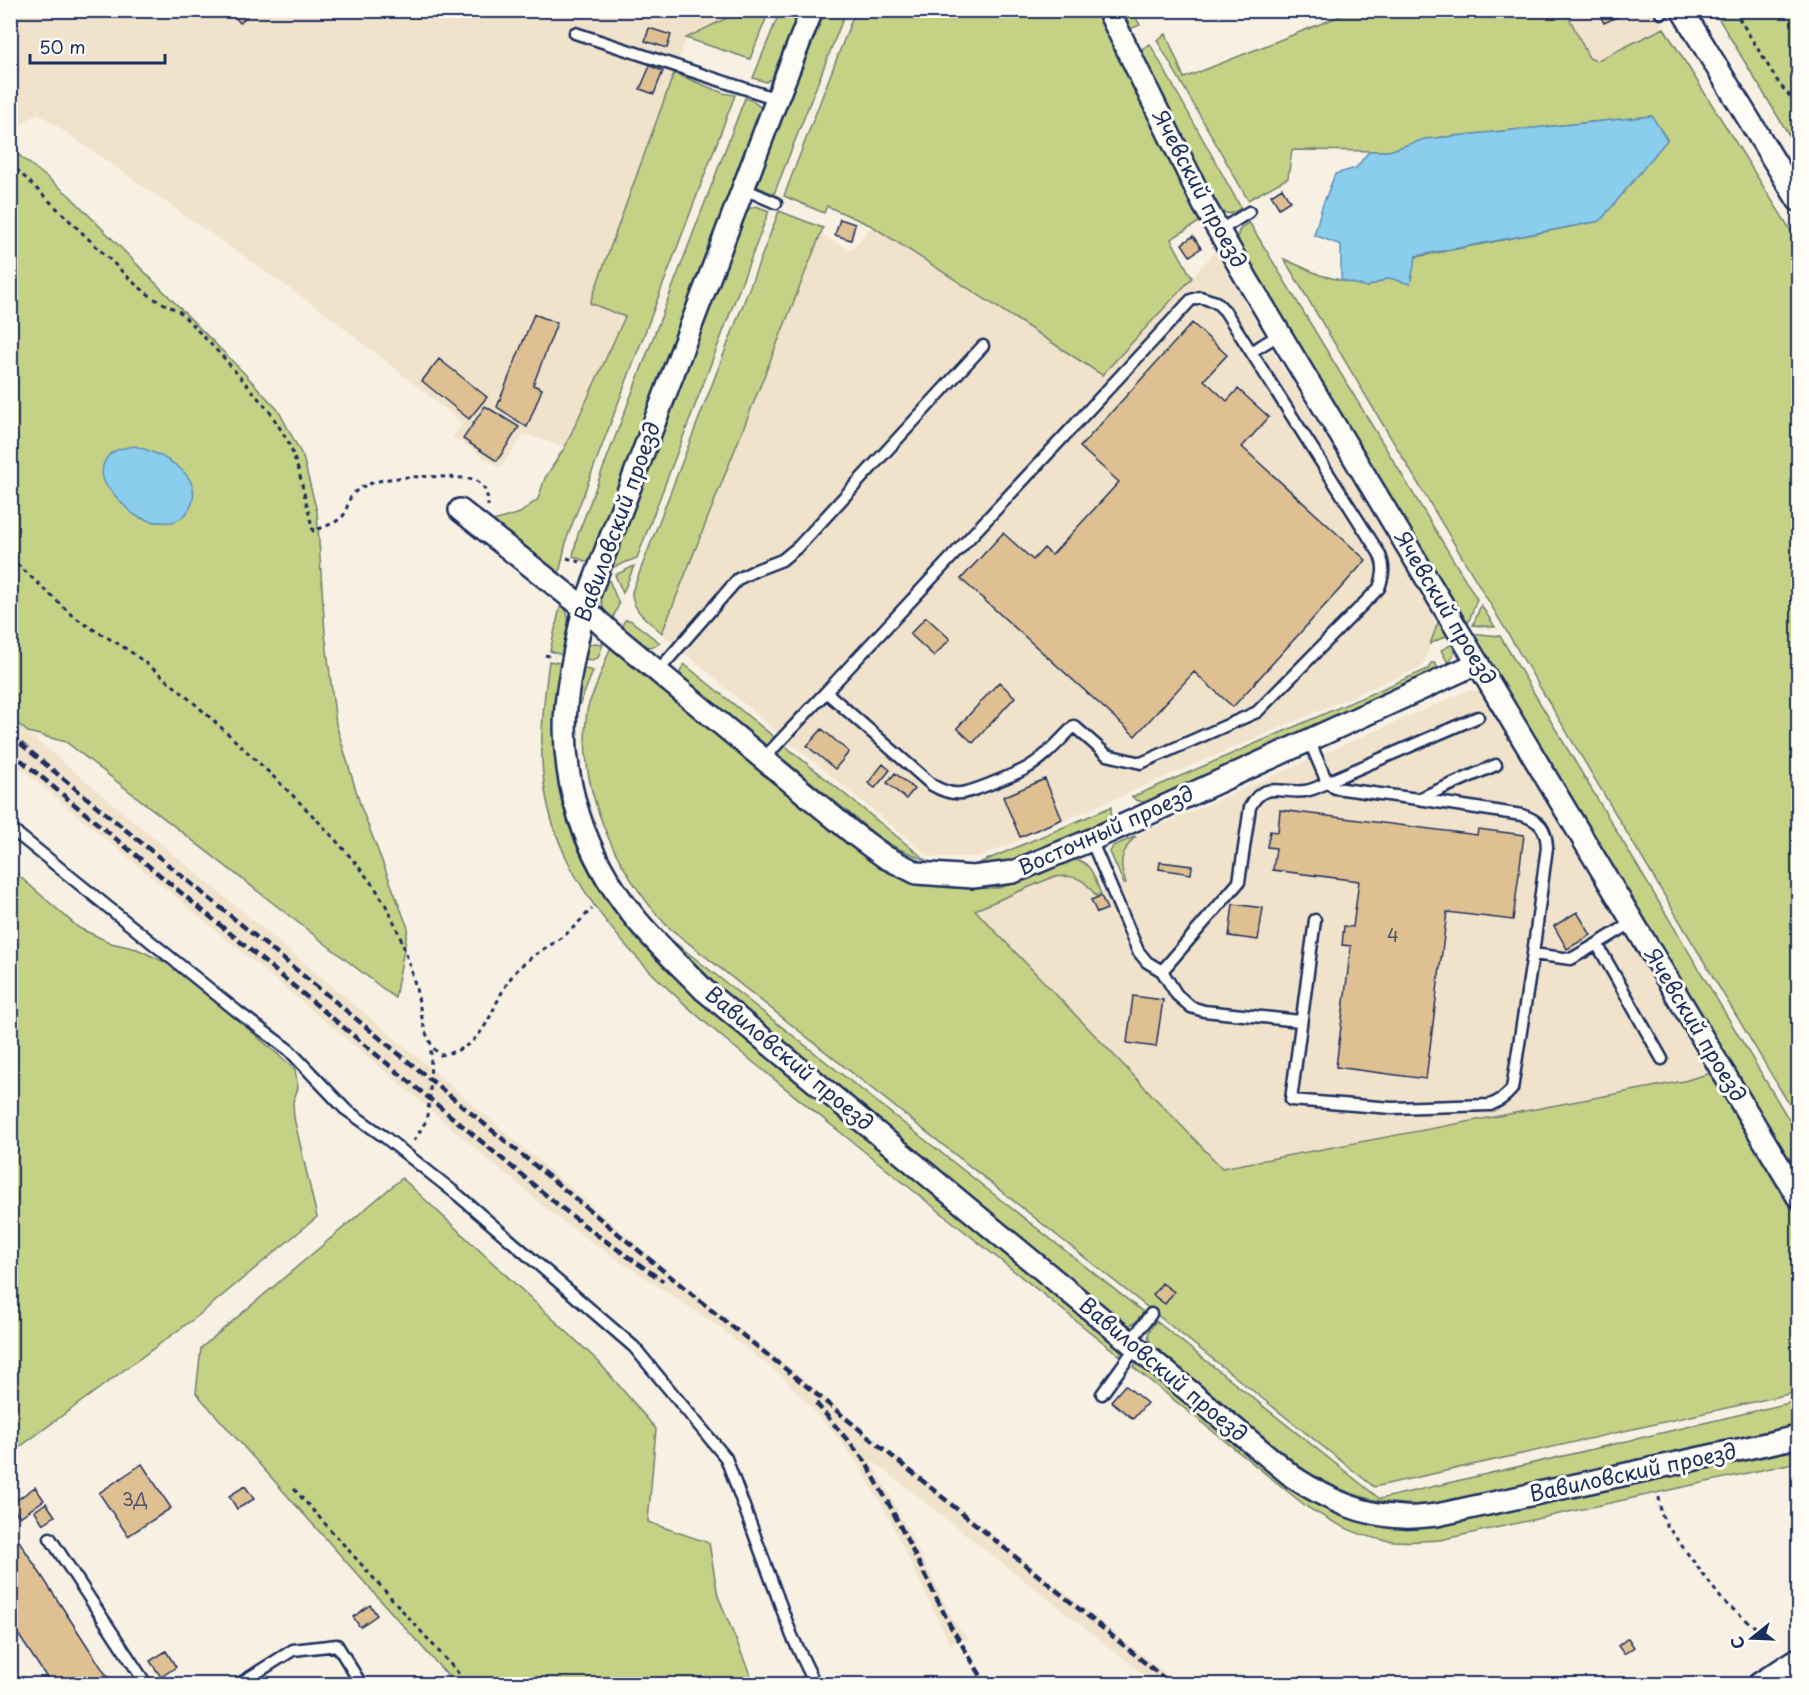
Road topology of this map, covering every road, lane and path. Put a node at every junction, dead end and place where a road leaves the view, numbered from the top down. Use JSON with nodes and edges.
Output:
{"nodes":[{"id":1,"x":813,"y":10,"type":"edge"},
{"id":2,"x":1107,"y":10,"type":"edge"},
{"id":3,"x":1734,"y":10,"type":"edge"},
{"id":4,"x":1670,"y":11,"type":"edge"},
{"id":5,"x":575,"y":33,"type":"dead end"},
{"id":6,"x":777,"y":99,"type":"junction"},
{"id":7,"x":1798,"y":105,"type":"edge"},
{"id":8,"x":10,"y":163,"type":"edge"},
{"id":9,"x":744,"y":189,"type":"junction"},
{"id":10,"x":1798,"y":200,"type":"edge"},
{"id":11,"x":776,"y":203,"type":"dead end"},
{"id":12,"x":1249,"y":212,"type":"dead end"},
{"id":13,"x":1219,"y":231,"type":"junction"},
{"id":14,"x":1280,"y":334,"type":"junction"},
{"id":15,"x":983,"y":346,"type":"dead end"},
{"id":16,"x":1251,"y":352,"type":"junction"},
{"id":17,"x":460,"y":510,"type":"dead end"},
{"id":18,"x":488,"y":532,"type":"junction"},
{"id":19,"x":10,"y":558,"type":"edge"},
{"id":20,"x":567,"y":558,"type":"dead end"},
{"id":21,"x":588,"y":565,"type":"dead end"},
{"id":22,"x":584,"y":608,"type":"junction"},
{"id":23,"x":1478,"y":663,"type":"junction"},
{"id":24,"x":658,"y":671,"type":"junction"},
{"id":25,"x":826,"y":692,"type":"junction"},
{"id":26,"x":1478,"y":717,"type":"dead end"},
{"id":27,"x":1309,"y":740,"type":"junction"},
{"id":28,"x":764,"y":758,"type":"junction"},
{"id":29,"x":1496,"y":765,"type":"dead end"},
{"id":30,"x":1327,"y":782,"type":"junction"},
{"id":31,"x":1418,"y":799,"type":"junction"},
{"id":32,"x":10,"y":828,"type":"edge"},
{"id":33,"x":1091,"y":840,"type":"junction"},
{"id":34,"x":592,"y":909,"type":"dead end"},
{"id":35,"x":1315,"y":920,"type":"dead end"},
{"id":36,"x":1633,"y":922,"type":"junction"},
{"id":37,"x":1597,"y":944,"type":"junction"},
{"id":38,"x":1533,"y":954,"type":"junction"},
{"id":39,"x":1162,"y":971,"type":"junction"},
{"id":40,"x":1300,"y":1022,"type":"junction"},
{"id":41,"x":431,"y":1048,"type":"junction"},
{"id":42,"x":1662,"y":1059,"type":"dead end"},
{"id":43,"x":406,"y":1155,"type":"junction"},
{"id":44,"x":1798,"y":1197,"type":"edge"},
{"id":45,"x":1151,"y":1314,"type":"dead end"},
{"id":46,"x":1133,"y":1345,"type":"junction"},
{"id":47,"x":1102,"y":1394,"type":"dead end"},
{"id":48,"x":1798,"y":1437,"type":"edge"},
{"id":49,"x":294,"y":1489,"type":"dead end"},
{"id":50,"x":1659,"y":1497,"type":"dead end"},
{"id":51,"x":50,"y":1538,"type":"dead end"},
{"id":52,"x":1760,"y":1631,"type":"dead end"},
{"id":53,"x":1798,"y":1659,"type":"edge"},
{"id":54,"x":146,"y":1684,"type":"edge"},
{"id":55,"x":239,"y":1684,"type":"edge"},
{"id":56,"x":362,"y":1684,"type":"edge"},
{"id":57,"x":468,"y":1684,"type":"edge"},
{"id":58,"x":815,"y":1684,"type":"edge"},
{"id":59,"x":1760,"y":1684,"type":"edge"}],
"edges":[{"from":1,"to":6,"type":"street","name":"Вавиловский проезд"},
{"from":2,"to":13,"type":"street","name":"Ячевский проезд"},
{"from":3,"to":7,"type":"path"},
{"from":4,"to":10,"type":"street"},
{"from":5,"to":6,"type":"lane"},
{"from":6,"to":9,"type":"street","name":"Вавиловский проезд"},
{"from":8,"to":18,"type":"path"},
{"from":9,"to":11,"type":"lane"},
{"from":9,"to":22,"type":"street","name":"Вавиловский проезд"},
{"from":12,"to":13,"type":"lane"},
{"from":13,"to":14,"type":"street","name":"Ячевский проезд"},
{"from":14,"to":16,"type":"lane"},
{"from":14,"to":23,"type":"street","name":"Ячевский проезд"},
{"from":15,"to":24,"type":"lane"},
{"from":16,"to":25,"type":"lane"},
{"from":16,"to":25,"type":"lane"},
{"from":17,"to":18,"type":"street","name":"Восточный проезд"},
{"from":18,"to":22,"type":"street","name":"Восточный проезд"},
{"from":19,"to":41,"type":"path"},
{"from":20,"to":21,"type":"path"},
{"from":22,"to":24,"type":"street","name":"Восточный проезд"},
{"from":22,"to":46,"type":"street","name":"Вавиловский проезд"},
{"from":23,"to":27,"type":"street","name":"Восточный проезд"},
{"from":23,"to":36,"type":"street","name":"Ячевский проезд"},
{"from":24,"to":28,"type":"street","name":"Восточный проезд"},
{"from":25,"to":28,"type":"lane"},
{"from":26,"to":30,"type":"lane"},
{"from":27,"to":30,"type":"lane"},
{"from":27,"to":33,"type":"street","name":"Восточный проезд"},
{"from":28,"to":33,"type":"street","name":"Восточный проезд"},
{"from":29,"to":31,"type":"lane"},
{"from":30,"to":31,"type":"lane"},
{"from":30,"to":39,"type":"lane"},
{"from":31,"to":38,"type":"lane"},
{"from":32,"to":43,"type":"lane"},
{"from":33,"to":39,"type":"lane"},
{"from":34,"to":41,"type":"path"},
{"from":35,"to":40,"type":"lane"},
{"from":36,"to":37,"type":"lane"},
{"from":36,"to":44,"type":"street","name":"Ячевский проезд"},
{"from":37,"to":38,"type":"lane"},
{"from":37,"to":42,"type":"lane"},
{"from":38,"to":40,"type":"lane"},
{"from":39,"to":40,"type":"lane"},
{"from":41,"to":43,"type":"path"},
{"from":43,"to":58,"type":"lane"},
{"from":45,"to":46,"type":"lane"},
{"from":46,"to":47,"type":"lane"},
{"from":46,"to":48,"type":"street","name":"Вавиловский проезд"},
{"from":49,"to":57,"type":"path"},
{"from":50,"to":52,"type":"path"},
{"from":51,"to":54,"type":"lane"},
{"from":53,"to":59,"type":"street"},
{"from":55,"to":56,"type":"lane"}]}
